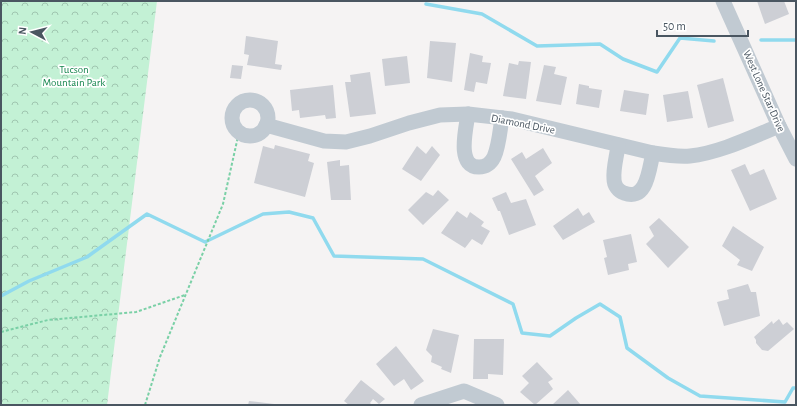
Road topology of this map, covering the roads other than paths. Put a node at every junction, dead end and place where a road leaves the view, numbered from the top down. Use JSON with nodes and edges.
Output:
{"nodes":[{"id":1,"x":723,"y":1,"type":"edge"},
{"id":2,"x":468,"y":114,"type":"junction"},
{"id":3,"x":502,"y":118,"type":"junction"},
{"id":4,"x":266,"y":125,"type":"junction"},
{"id":5,"x":779,"y":126,"type":"junction"},
{"id":6,"x":618,"y":145,"type":"junction"},
{"id":7,"x":653,"y":153,"type":"junction"},
{"id":8,"x":796,"y":159,"type":"edge"},
{"id":9,"x":421,"y":405,"type":"edge"},
{"id":10,"x":498,"y":405,"type":"edge"}],
"edges":[{"from":1,"to":5,"type":"street","name":"West Lone Star Drive"},
{"from":2,"to":3,"type":"street","name":"Diamond Drive"},
{"from":2,"to":3,"type":"street"},
{"from":2,"to":4,"type":"street","name":"Diamond Drive"},
{"from":3,"to":6,"type":"street","name":"Diamond Drive"},
{"from":4,"to":4,"type":"street"},
{"from":5,"to":7,"type":"street","name":"Diamond Drive"},
{"from":5,"to":8,"type":"street","name":"West Lone Star Drive"},
{"from":6,"to":7,"type":"street","name":"Diamond Drive"},
{"from":6,"to":7,"type":"street"},
{"from":9,"to":10,"type":"street"}]}
